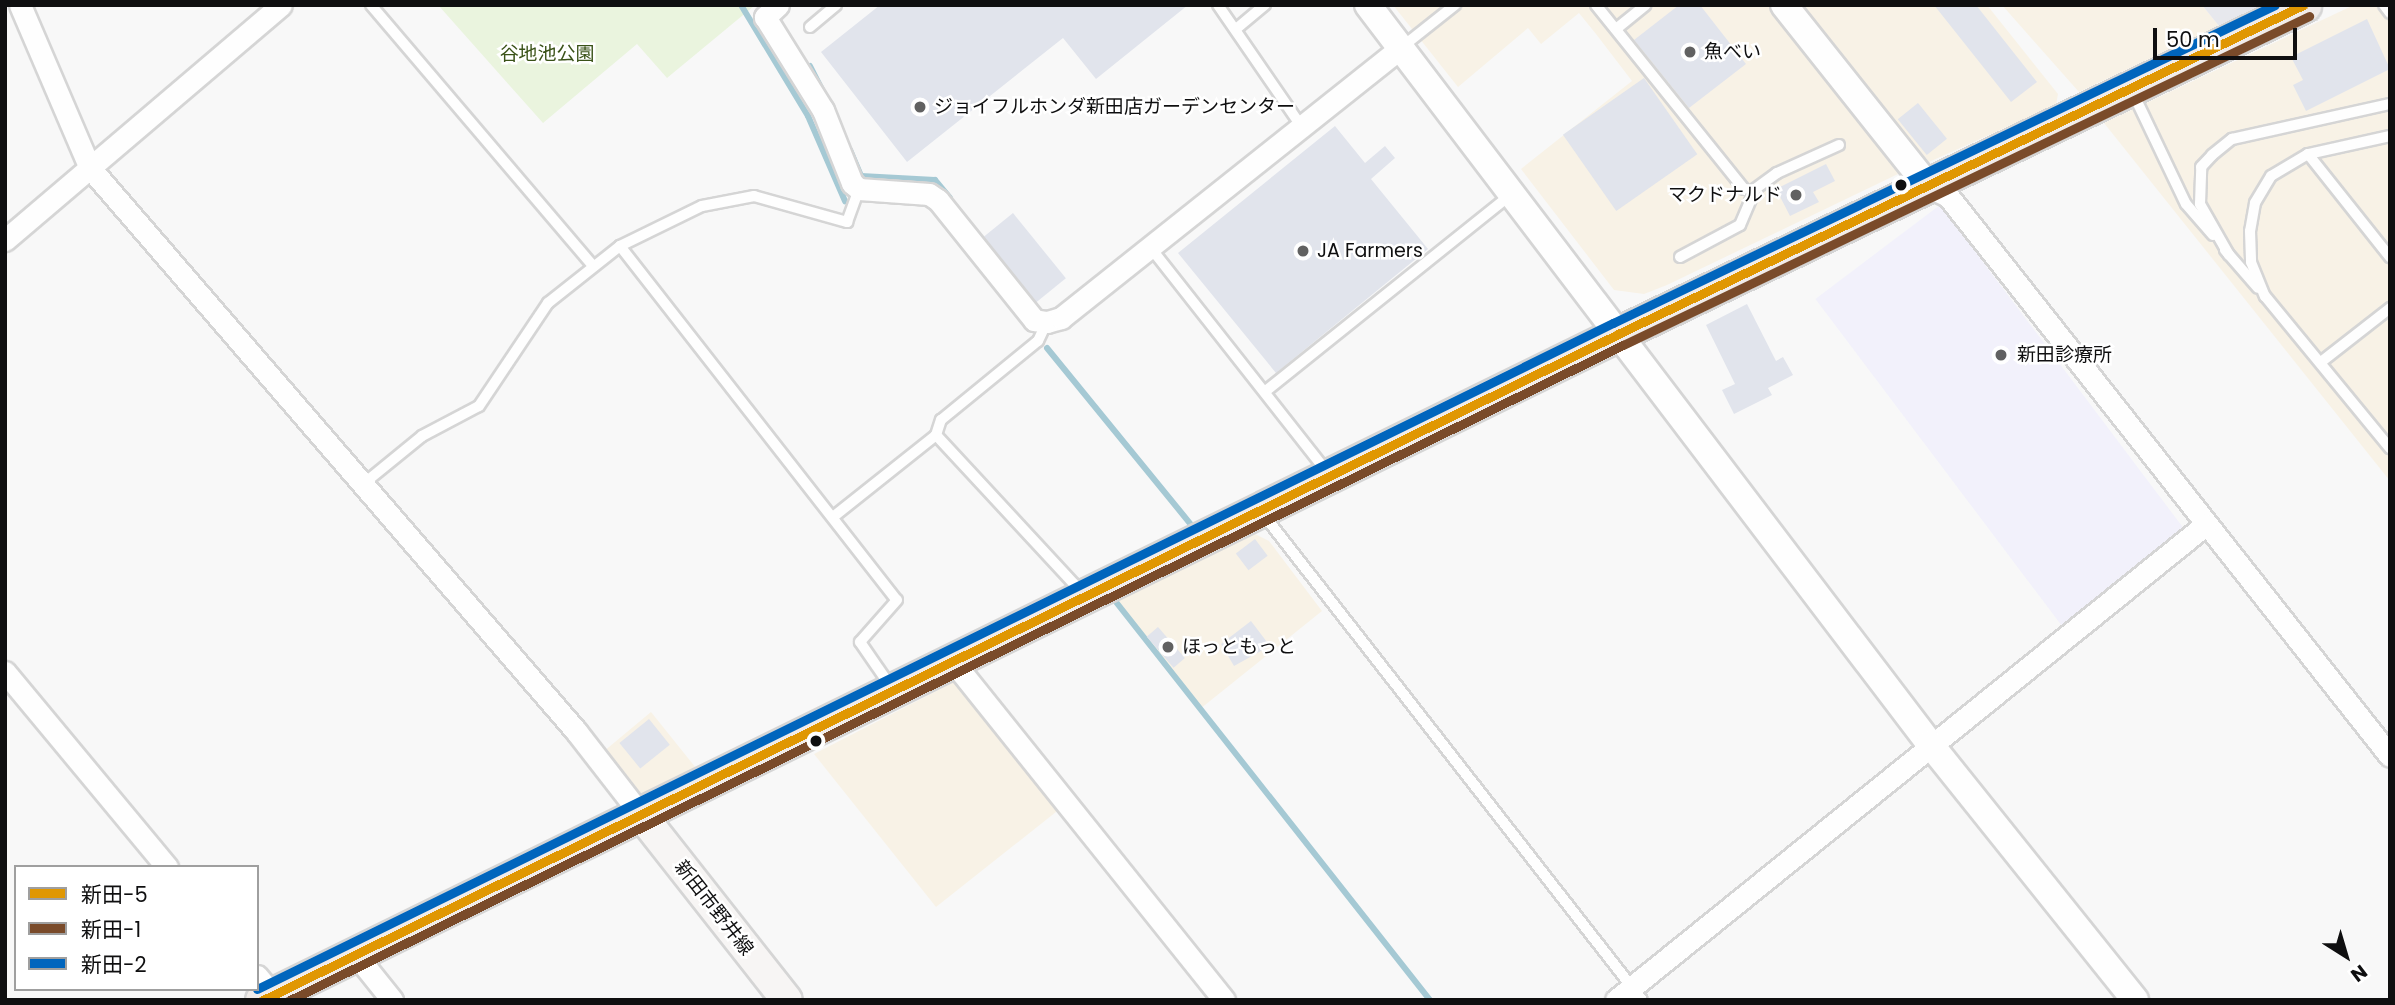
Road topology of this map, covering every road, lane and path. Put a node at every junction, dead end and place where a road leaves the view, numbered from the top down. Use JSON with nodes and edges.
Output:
{"nodes":[{"id":1,"x":20,"y":5,"type":"edge"},
{"id":2,"x":281,"y":5,"type":"edge"},
{"id":3,"x":371,"y":5,"type":"edge"},
{"id":4,"x":836,"y":5,"type":"edge"},
{"id":5,"x":1218,"y":5,"type":"edge"},
{"id":6,"x":1265,"y":5,"type":"edge"},
{"id":7,"x":1368,"y":5,"type":"edge"},
{"id":8,"x":1455,"y":5,"type":"edge"},
{"id":9,"x":1596,"y":5,"type":"edge"},
{"id":10,"x":1646,"y":5,"type":"edge"},
{"id":11,"x":1784,"y":5,"type":"edge"},
{"id":12,"x":2304,"y":5,"type":"edge"},
{"id":13,"x":2384,"y":5,"type":"edge"},
{"id":14,"x":767,"y":9,"type":"edge"},
{"id":15,"x":2390,"y":13,"type":"edge"},
{"id":16,"x":810,"y":27,"type":"dead end"},
{"id":17,"x":1236,"y":29,"type":"junction"},
{"id":18,"x":1616,"y":29,"type":"junction"},
{"id":19,"x":1401,"y":48,"type":"junction"},
{"id":20,"x":2132,"y":90,"type":"junction"},
{"id":21,"x":2390,"y":104,"type":"edge"},
{"id":22,"x":1302,"y":127,"type":"junction"},
{"id":23,"x":2390,"y":136,"type":"edge"},
{"id":24,"x":1839,"y":145,"type":"dead end"},
{"id":25,"x":2308,"y":154,"type":"junction"},
{"id":26,"x":90,"y":168,"type":"junction"},
{"id":27,"x":1929,"y":187,"type":"junction"},
{"id":28,"x":859,"y":189,"type":"junction"},
{"id":29,"x":1744,"y":189,"type":"dead end"},
{"id":30,"x":1512,"y":194,"type":"junction"},
{"id":31,"x":5,"y":240,"type":"edge"},
{"id":32,"x":620,"y":247,"type":"junction"},
{"id":33,"x":1150,"y":247,"type":"junction"},
{"id":34,"x":2230,"y":255,"type":"junction"},
{"id":35,"x":1680,"y":257,"type":"dead end"},
{"id":36,"x":2390,"y":257,"type":"edge"},
{"id":37,"x":592,"y":265,"type":"junction"},
{"id":38,"x":2265,"y":296,"type":"junction"},
{"id":39,"x":2390,"y":308,"type":"edge"},
{"id":40,"x":1046,"y":322,"type":"junction"},
{"id":41,"x":1618,"y":334,"type":"junction"},
{"id":42,"x":2321,"y":362,"type":"junction"},
{"id":43,"x":1267,"y":390,"type":"junction"},
{"id":44,"x":936,"y":435,"type":"junction"},
{"id":45,"x":2390,"y":448,"type":"edge"},
{"id":46,"x":1330,"y":477,"type":"junction"},
{"id":47,"x":361,"y":486,"type":"junction"},
{"id":48,"x":1261,"y":511,"type":"junction"},
{"id":49,"x":833,"y":517,"type":"junction"},
{"id":50,"x":2205,"y":525,"type":"junction"},
{"id":51,"x":1079,"y":601,"type":"junction"},
{"id":52,"x":954,"y":663,"type":"junction"},
{"id":53,"x":5,"y":672,"type":"edge"},
{"id":54,"x":893,"y":693,"type":"junction"},
{"id":55,"x":1930,"y":744,"type":"junction"},
{"id":56,"x":2390,"y":756,"type":"edge"},
{"id":57,"x":642,"y":817,"type":"junction"},
{"id":58,"x":165,"y":865,"type":"edge"},
{"id":59,"x":356,"y":955,"type":"junction"},
{"id":60,"x":264,"y":990,"type":"edge"},
{"id":61,"x":1630,"y":995,"type":"edge"},
{"id":62,"x":391,"y":1000,"type":"edge"},
{"id":63,"x":787,"y":1000,"type":"edge"},
{"id":64,"x":1224,"y":1000,"type":"edge"},
{"id":65,"x":2135,"y":1000,"type":"edge"}],
"edges":[{"from":1,"to":26,"type":"street"},
{"from":2,"to":26,"type":"street"},
{"from":3,"to":37,"type":"lane"},
{"from":4,"to":16,"type":"lane"},
{"from":5,"to":17,"type":"lane"},
{"from":6,"to":17,"type":"lane"},
{"from":7,"to":19,"type":"street"},
{"from":8,"to":19,"type":"lane"},
{"from":9,"to":18,"type":"lane"},
{"from":10,"to":18,"type":"lane"},
{"from":11,"to":27,"type":"street"},
{"from":12,"to":20,"type":"main road"},
{"from":13,"to":15,"type":"lane"},
{"from":14,"to":28,"type":"street"},
{"from":17,"to":22,"type":"lane"},
{"from":18,"to":29,"type":"lane"},
{"from":19,"to":22,"type":"street"},
{"from":19,"to":30,"type":"street"},
{"from":20,"to":27,"type":"main road"},
{"from":20,"to":34,"type":"lane"},
{"from":21,"to":34,"type":"lane"},
{"from":22,"to":33,"type":"street"},
{"from":23,"to":25,"type":"lane"},
{"from":24,"to":35,"type":"lane"},
{"from":25,"to":36,"type":"lane"},
{"from":25,"to":38,"type":"lane"},
{"from":26,"to":31,"type":"street"},
{"from":26,"to":47,"type":"street"},
{"from":27,"to":41,"type":"main road"},
{"from":27,"to":50,"type":"street"},
{"from":28,"to":32,"type":"lane"},
{"from":28,"to":40,"type":"street"},
{"from":30,"to":41,"type":"street"},
{"from":30,"to":43,"type":"lane"},
{"from":32,"to":37,"type":"lane"},
{"from":32,"to":49,"type":"lane"},
{"from":33,"to":40,"type":"street"},
{"from":33,"to":43,"type":"lane"},
{"from":34,"to":38,"type":"lane"},
{"from":37,"to":47,"type":"lane"},
{"from":38,"to":42,"type":"lane"},
{"from":39,"to":42,"type":"lane"},
{"from":40,"to":44,"type":"lane"},
{"from":41,"to":46,"type":"main road"},
{"from":41,"to":55,"type":"street"},
{"from":42,"to":45,"type":"lane"},
{"from":43,"to":46,"type":"lane"},
{"from":44,"to":49,"type":"lane"},
{"from":44,"to":51,"type":"lane"},
{"from":46,"to":48,"type":"main road"},
{"from":47,"to":57,"type":"street"},
{"from":48,"to":51,"type":"main road"},
{"from":48,"to":61,"type":"lane"},
{"from":49,"to":54,"type":"lane"},
{"from":50,"to":55,"type":"street"},
{"from":50,"to":56,"type":"street"},
{"from":51,"to":52,"type":"main road"},
{"from":52,"to":54,"type":"main road"},
{"from":52,"to":64,"type":"street"},
{"from":53,"to":58,"type":"street"},
{"from":54,"to":57,"type":"main road"},
{"from":55,"to":61,"type":"street"},
{"from":55,"to":65,"type":"street"},
{"from":57,"to":59,"type":"main road"},
{"from":57,"to":63,"type":"main road","name":"新田市野井線"},
{"from":59,"to":60,"type":"main road"},
{"from":59,"to":62,"type":"street"}]}
